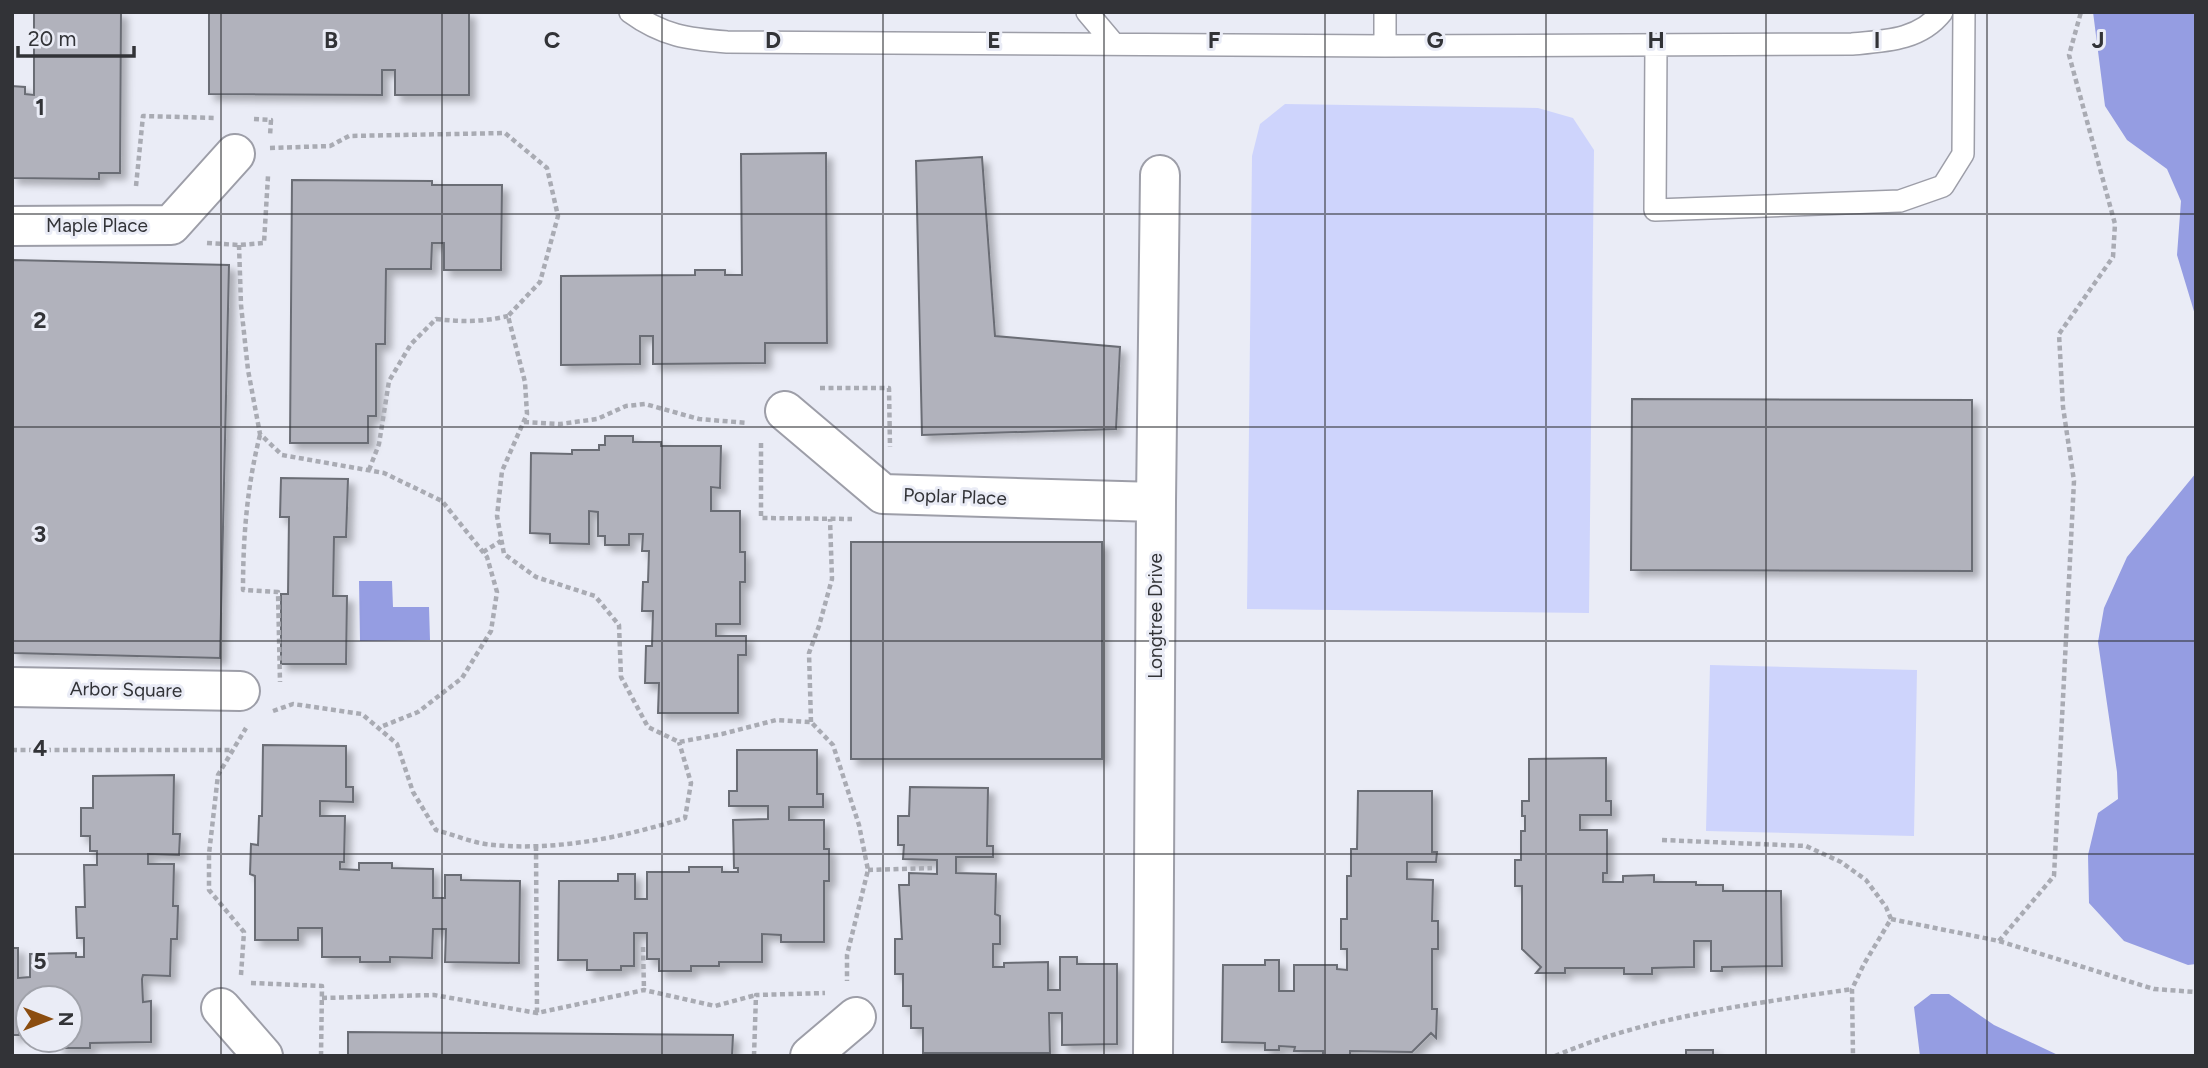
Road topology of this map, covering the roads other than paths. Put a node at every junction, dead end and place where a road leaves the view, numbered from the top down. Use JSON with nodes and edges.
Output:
{"nodes":[{"id":1,"x":630,"y":12,"type":"edge"},
{"id":2,"x":1087,"y":12,"type":"edge"},
{"id":3,"x":1385,"y":12,"type":"edge"},
{"id":4,"x":1942,"y":12,"type":"edge"},
{"id":5,"x":1964,"y":12,"type":"edge"},
{"id":6,"x":1114,"y":44,"type":"junction"},
{"id":7,"x":1656,"y":45,"type":"junction"},
{"id":8,"x":1385,"y":46,"type":"junction"},
{"id":9,"x":252,"y":151,"type":"road end"},
{"id":10,"x":1160,"y":175,"type":"dead end"},
{"id":11,"x":12,"y":226,"type":"edge"},
{"id":12,"x":785,"y":411,"type":"dead end"},
{"id":13,"x":1156,"y":502,"type":"junction"},
{"id":14,"x":12,"y":687,"type":"edge"},
{"id":15,"x":246,"y":705,"type":"road end"},
{"id":16,"x":231,"y":995,"type":"road end"},
{"id":17,"x":852,"y":1005,"type":"road end"},
{"id":18,"x":263,"y":1056,"type":"edge"},
{"id":19,"x":810,"y":1056,"type":"edge"},
{"id":20,"x":1153,"y":1056,"type":"edge"}],
"edges":[{"from":1,"to":6,"type":"lane"},
{"from":2,"to":6,"type":"lane"},
{"from":3,"to":8,"type":"lane"},
{"from":4,"to":7,"type":"lane"},
{"from":5,"to":7,"type":"lane"},
{"from":6,"to":8,"type":"lane"},
{"from":7,"to":8,"type":"lane"},
{"from":9,"to":11,"type":"street","name":"Maple Place"},
{"from":10,"to":13,"type":"street","name":"Longtree Drive"},
{"from":12,"to":13,"type":"street","name":"Poplar Place"},
{"from":13,"to":20,"type":"street","name":"Longtree Drive"},
{"from":14,"to":15,"type":"street","name":"Arbor Square"},
{"from":16,"to":18,"type":"street"},
{"from":17,"to":19,"type":"street"}]}
